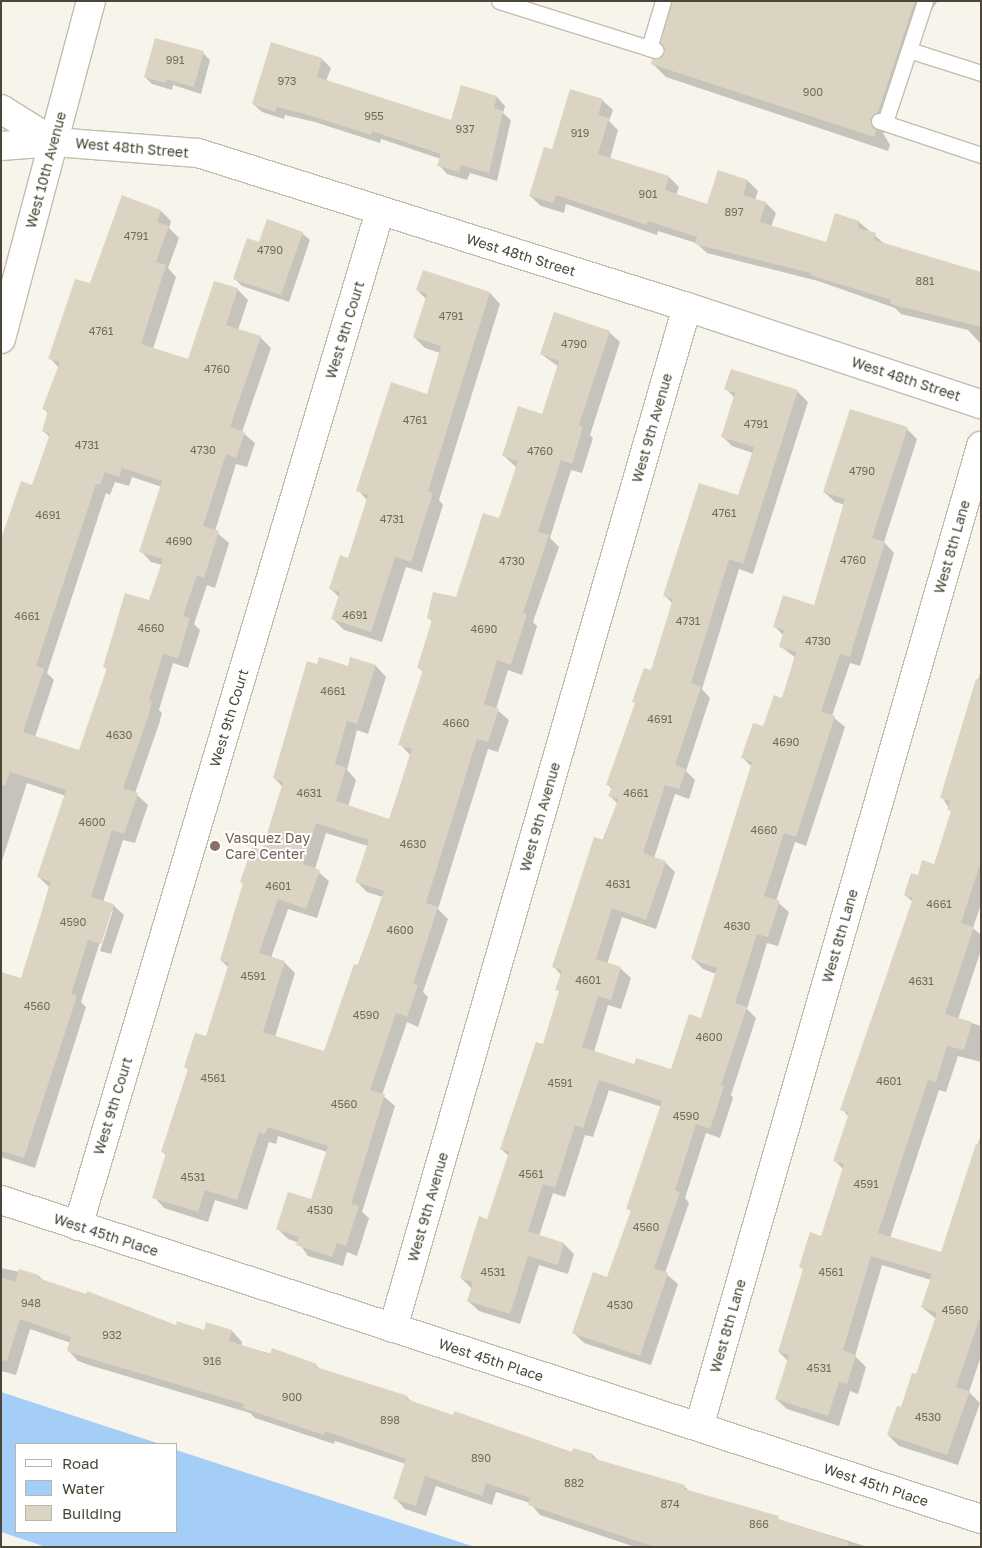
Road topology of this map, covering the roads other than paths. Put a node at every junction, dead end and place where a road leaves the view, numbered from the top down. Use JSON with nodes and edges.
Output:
{"nodes":[{"id":1,"x":91,"y":1,"type":"edge"},
{"id":2,"x":499,"y":1,"type":"edge"},
{"id":3,"x":663,"y":1,"type":"edge"},
{"id":4,"x":925,"y":1,"type":"edge"},
{"id":5,"x":909,"y":50,"type":"junction"},
{"id":6,"x":981,"y":73,"type":"edge"},
{"id":7,"x":1,"y":109,"type":"edge"},
{"id":8,"x":54,"y":142,"type":"junction"},
{"id":9,"x":1,"y":146,"type":"edge"},
{"id":10,"x":981,"y":155,"type":"edge"},
{"id":11,"x":380,"y":211,"type":"junction"},
{"id":12,"x":686,"y":307,"type":"junction"},
{"id":13,"x":1,"y":339,"type":"edge"},
{"id":14,"x":981,"y":404,"type":"edge"},
{"id":15,"x":981,"y":446,"type":"edge"},
{"id":16,"x":1,"y":1200,"type":"edge"},
{"id":17,"x":78,"y":1226,"type":"junction"},
{"id":18,"x":393,"y":1328,"type":"junction"},
{"id":19,"x":699,"y":1427,"type":"junction"},
{"id":20,"x":981,"y":1519,"type":"edge"}],
"edges":[{"from":1,"to":8,"type":"street","name":"West 10th Avenue"},
{"from":2,"to":3,"type":"lane"},
{"from":4,"to":5,"type":"lane"},
{"from":5,"to":6,"type":"lane"},
{"from":5,"to":10,"type":"lane"},
{"from":7,"to":8,"type":"street","name":"West 48th Street"},
{"from":8,"to":9,"type":"street","name":"West 48th Street"},
{"from":8,"to":11,"type":"street","name":"West 48th Street"},
{"from":8,"to":13,"type":"street","name":"West 10th Avenue"},
{"from":11,"to":12,"type":"street","name":"West 48th Street"},
{"from":11,"to":17,"type":"street","name":"West 9th Court"},
{"from":12,"to":14,"type":"street","name":"West 48th Street"},
{"from":12,"to":18,"type":"street","name":"West 9th Avenue"},
{"from":15,"to":19,"type":"street","name":"West 8th Lane"},
{"from":16,"to":17,"type":"street","name":"West 45th Place"},
{"from":17,"to":18,"type":"street","name":"West 45th Place"},
{"from":18,"to":19,"type":"street","name":"West 45th Place"},
{"from":19,"to":20,"type":"street","name":"West 45th Place"}]}
